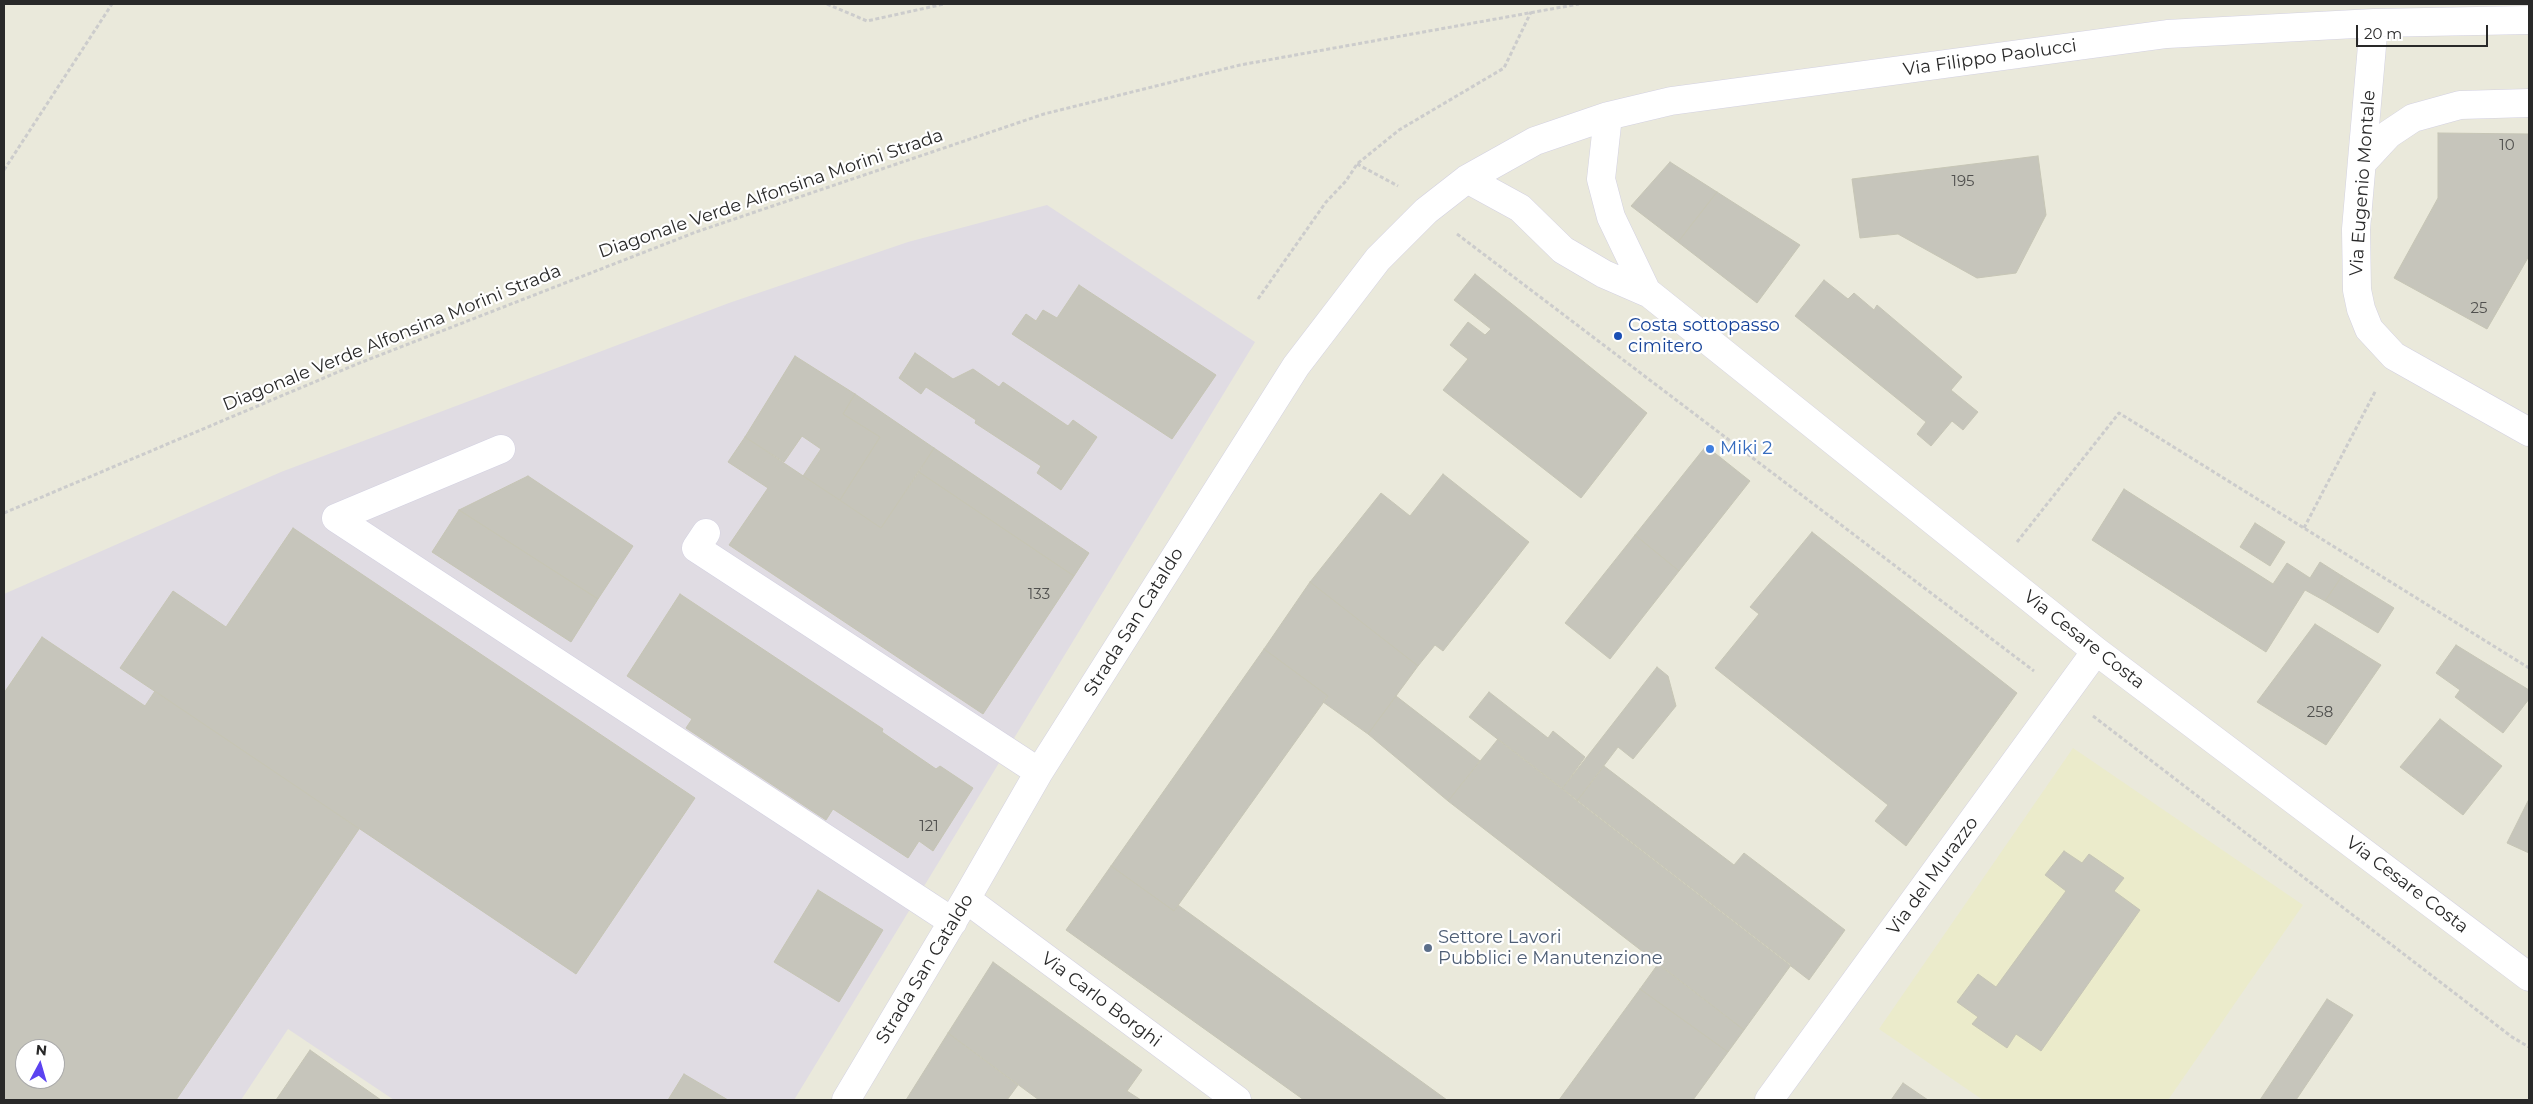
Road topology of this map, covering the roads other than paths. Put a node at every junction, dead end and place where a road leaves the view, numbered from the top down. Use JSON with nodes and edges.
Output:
{"nodes":[{"id":1,"x":2529,"y":20,"type":"edge"},
{"id":2,"x":2374,"y":23,"type":"junction"},
{"id":3,"x":2529,"y":103,"type":"edge"},
{"id":4,"x":1608,"y":116,"type":"junction"},
{"id":5,"x":2363,"y":162,"type":"junction"},
{"id":6,"x":1467,"y":179,"type":"junction"},
{"id":7,"x":1647,"y":292,"type":"junction"},
{"id":8,"x":2529,"y":432,"type":"edge"},
{"id":9,"x":502,"y":449,"type":"dead end"},
{"id":10,"x":706,"y":533,"type":"dead end"},
{"id":11,"x":2096,"y":651,"type":"junction"},
{"id":12,"x":1039,"y":772,"type":"junction"},
{"id":13,"x":960,"y":910,"type":"junction"},
{"id":14,"x":2529,"y":977,"type":"edge"},
{"id":15,"x":846,"y":1100,"type":"edge"},
{"id":16,"x":1236,"y":1100,"type":"edge"},
{"id":17,"x":1769,"y":1100,"type":"edge"}],
"edges":[{"from":1,"to":2,"type":"street","name":"Via Filippo Paolucci"},
{"from":2,"to":4,"type":"street","name":"Via Filippo Paolucci"},
{"from":2,"to":5,"type":"street","name":"Via Eugenio Montale"},
{"from":3,"to":5,"type":"street"},
{"from":4,"to":6,"type":"street","name":"Via Filippo Paolucci"},
{"from":4,"to":7,"type":"street","name":"Via Cesare Costa"},
{"from":5,"to":8,"type":"street","name":"Via Eugenio Montale"},
{"from":6,"to":7,"type":"street","name":"Via Cesare Costa"},
{"from":6,"to":12,"type":"street","name":"Strada San Cataldo"},
{"from":7,"to":11,"type":"street","name":"Via Cesare Costa"},
{"from":9,"to":13,"type":"street","name":"Via Carlo Borghi"},
{"from":10,"to":12,"type":"street"},
{"from":11,"to":14,"type":"street","name":"Via Cesare Costa"},
{"from":11,"to":17,"type":"street","name":"Via del Murazzo"},
{"from":12,"to":13,"type":"street","name":"Strada San Cataldo"},
{"from":13,"to":15,"type":"street","name":"Strada San Cataldo"},
{"from":13,"to":16,"type":"street","name":"Via Carlo Borghi"}]}
